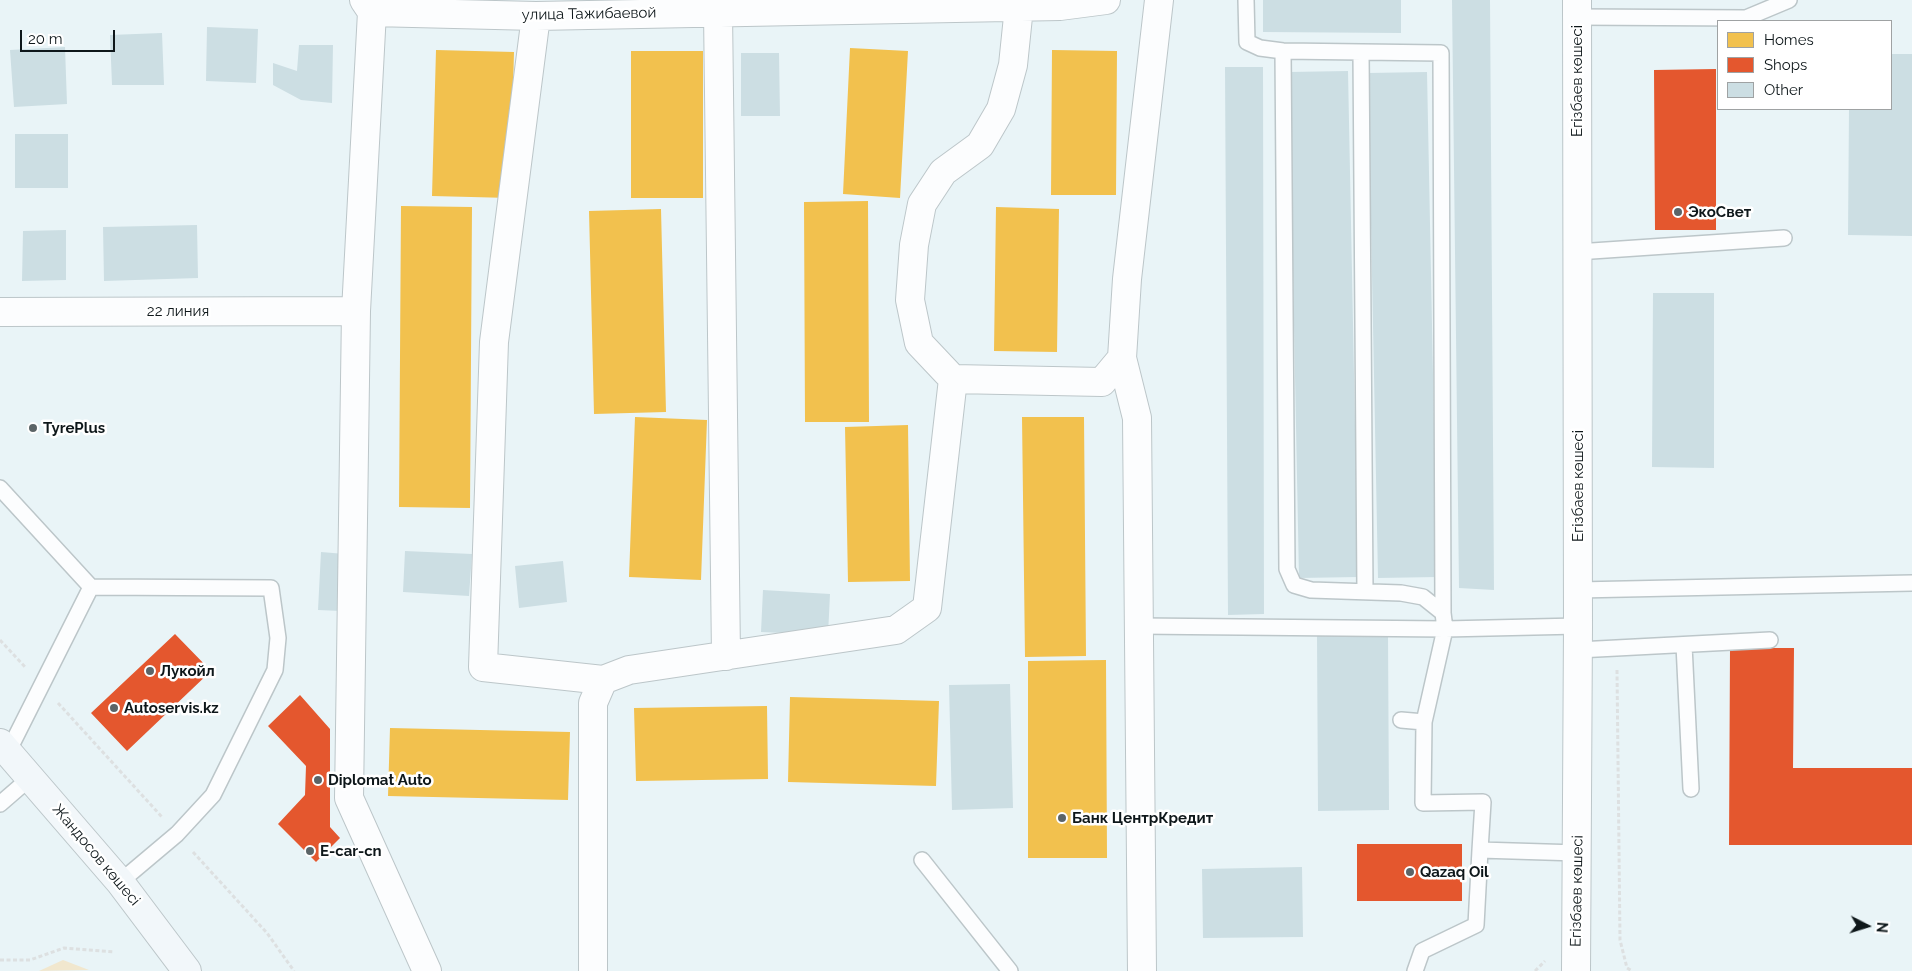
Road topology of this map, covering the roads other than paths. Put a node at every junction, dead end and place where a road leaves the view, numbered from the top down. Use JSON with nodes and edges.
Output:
{"nodes":[{"id":1,"x":1106,"y":0,"type":"edge"},
{"id":2,"x":1159,"y":0,"type":"edge"},
{"id":3,"x":1246,"y":0,"type":"edge"},
{"id":4,"x":1789,"y":0,"type":"edge"},
{"id":5,"x":368,"y":6,"type":"edge"},
{"id":6,"x":1019,"y":6,"type":"junction"},
{"id":7,"x":1577,"y":8,"type":"edge"},
{"id":8,"x":718,"y":12,"type":"junction"},
{"id":9,"x":536,"y":16,"type":"junction"},
{"id":10,"x":1283,"y":51,"type":"junction"},
{"id":11,"x":1362,"y":52,"type":"junction"},
{"id":12,"x":1784,"y":238,"type":"dead end"},
{"id":13,"x":1577,"y":252,"type":"junction"},
{"id":14,"x":356,"y":311,"type":"junction"},
{"id":15,"x":0,"y":312,"type":"edge"},
{"id":16,"x":1122,"y":358,"type":"junction"},
{"id":17,"x":953,"y":379,"type":"junction"},
{"id":18,"x":0,"y":488,"type":"edge"},
{"id":19,"x":1912,"y":583,"type":"edge"},
{"id":20,"x":91,"y":587,"type":"junction"},
{"id":21,"x":1578,"y":590,"type":"junction"},
{"id":22,"x":1365,"y":592,"type":"junction"},
{"id":23,"x":1443,"y":613,"type":"junction"},
{"id":24,"x":1139,"y":626,"type":"junction"},
{"id":25,"x":1445,"y":629,"type":"junction"},
{"id":26,"x":1578,"y":638,"type":"junction"},
{"id":27,"x":1770,"y":640,"type":"dead end"},
{"id":28,"x":1684,"y":644,"type":"junction"},
{"id":29,"x":726,"y":656,"type":"junction"},
{"id":30,"x":603,"y":680,"type":"junction"},
{"id":31,"x":1401,"y":720,"type":"dead end"},
{"id":32,"x":1424,"y":722,"type":"junction"},
{"id":33,"x":4,"y":747,"type":"edge"},
{"id":34,"x":30,"y":778,"type":"junction"},
{"id":35,"x":1691,"y":789,"type":"dead end"},
{"id":36,"x":0,"y":804,"type":"edge"},
{"id":37,"x":1480,"y":850,"type":"junction"},
{"id":38,"x":1578,"y":853,"type":"junction"},
{"id":39,"x":922,"y":860,"type":"dead end"},
{"id":40,"x":120,"y":882,"type":"junction"},
{"id":41,"x":187,"y":971,"type":"edge"},
{"id":42,"x":427,"y":971,"type":"edge"},
{"id":43,"x":593,"y":971,"type":"edge"},
{"id":44,"x":1010,"y":971,"type":"edge"},
{"id":45,"x":1142,"y":971,"type":"edge"},
{"id":46,"x":1415,"y":971,"type":"edge"},
{"id":47,"x":1576,"y":971,"type":"edge"}],
"edges":[{"from":1,"to":6,"type":"street","name":"улица Тажибаевой"},
{"from":2,"to":16,"type":"street"},
{"from":3,"to":10,"type":"lane"},
{"from":4,"to":7,"type":"lane"},
{"from":5,"to":9,"type":"street","name":"улица Тажибаевой"},
{"from":5,"to":14,"type":"street"},
{"from":6,"to":8,"type":"street","name":"улица Тажибаевой"},
{"from":6,"to":17,"type":"street"},
{"from":7,"to":13,"type":"street","name":"Егізбаев көшесі"},
{"from":8,"to":9,"type":"street","name":"улица Тажибаевой"},
{"from":8,"to":29,"type":"street"},
{"from":9,"to":30,"type":"street"},
{"from":10,"to":11,"type":"lane"},
{"from":10,"to":22,"type":"lane"},
{"from":11,"to":22,"type":"lane"},
{"from":11,"to":23,"type":"lane"},
{"from":12,"to":13,"type":"lane"},
{"from":13,"to":21,"type":"street","name":"Егізбаев көшесі"},
{"from":14,"to":15,"type":"street","name":"22 линия"},
{"from":14,"to":42,"type":"street"},
{"from":16,"to":17,"type":"street"},
{"from":16,"to":24,"type":"street"},
{"from":17,"to":29,"type":"street"},
{"from":18,"to":20,"type":"lane"},
{"from":19,"to":21,"type":"lane"},
{"from":20,"to":33,"type":"lane"},
{"from":20,"to":40,"type":"lane"},
{"from":21,"to":26,"type":"street","name":"Егізбаев көшесі"},
{"from":22,"to":23,"type":"lane"},
{"from":23,"to":25,"type":"lane"},
{"from":24,"to":25,"type":"lane"},
{"from":24,"to":45,"type":"street"},
{"from":25,"to":26,"type":"lane"},
{"from":25,"to":32,"type":"lane"},
{"from":26,"to":28,"type":"lane"},
{"from":26,"to":38,"type":"street","name":"Егізбаев көшесі"},
{"from":27,"to":28,"type":"lane"},
{"from":28,"to":35,"type":"lane"},
{"from":29,"to":30,"type":"street"},
{"from":30,"to":43,"type":"street"},
{"from":31,"to":32,"type":"lane"},
{"from":32,"to":37,"type":"lane"},
{"from":33,"to":34,"type":"main road","name":"Жандосов көшесі"},
{"from":34,"to":36,"type":"lane"},
{"from":34,"to":40,"type":"main road","name":"Жандосов көшесі"},
{"from":37,"to":38,"type":"lane"},
{"from":37,"to":46,"type":"lane"},
{"from":38,"to":47,"type":"street","name":"Егізбаев көшесі"},
{"from":39,"to":44,"type":"lane"},
{"from":40,"to":41,"type":"main road","name":"Жандосов көшесі"}]}
